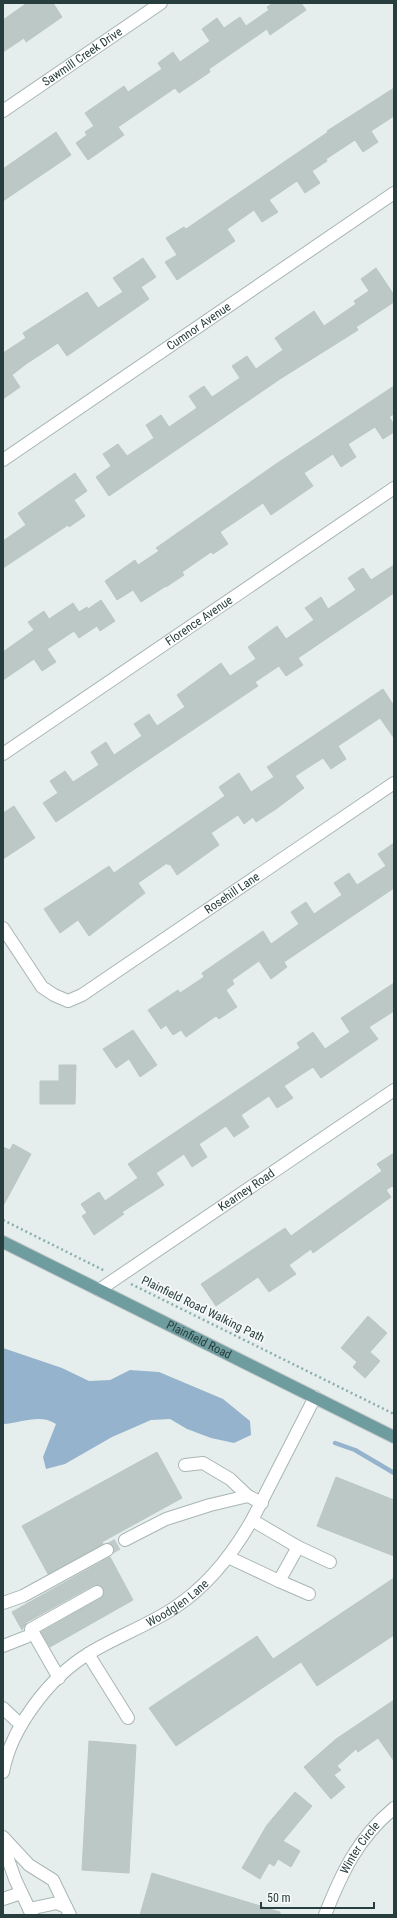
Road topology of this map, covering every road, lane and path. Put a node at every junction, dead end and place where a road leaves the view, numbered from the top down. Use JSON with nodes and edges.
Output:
{"nodes":[{"id":1,"x":161,"y":3,"type":"edge"},
{"id":2,"x":3,"y":111,"type":"edge"},
{"id":3,"x":394,"y":193,"type":"edge"},
{"id":4,"x":3,"y":460,"type":"edge"},
{"id":5,"x":394,"y":488,"type":"edge"},
{"id":6,"x":3,"y":754,"type":"edge"},
{"id":7,"x":394,"y":783,"type":"edge"},
{"id":8,"x":3,"y":928,"type":"edge"},
{"id":9,"x":394,"y":1090,"type":"edge"},
{"id":10,"x":3,"y":1220,"type":"edge"},
{"id":11,"x":3,"y":1242,"type":"edge"},
{"id":12,"x":118,"y":1277,"type":"junction"},
{"id":13,"x":99,"y":1290,"type":"junction"},
{"id":14,"x":315,"y":1397,"type":"junction"},
{"id":15,"x":394,"y":1414,"type":"edge"},
{"id":16,"x":394,"y":1437,"type":"edge"},
{"id":17,"x":185,"y":1465,"type":"dead end"},
{"id":18,"x":248,"y":1496,"type":"junction"},
{"id":19,"x":262,"y":1503,"type":"junction"},
{"id":20,"x":252,"y":1520,"type":"junction"},
{"id":21,"x":125,"y":1540,"type":"tunnel mouth"},
{"id":22,"x":298,"y":1548,"type":"junction"},
{"id":23,"x":107,"y":1550,"type":"tunnel mouth"},
{"id":24,"x":228,"y":1557,"type":"junction"},
{"id":25,"x":330,"y":1562,"type":"dead end"},
{"id":26,"x":279,"y":1581,"type":"junction"},
{"id":27,"x":96,"y":1592,"type":"dead end"},
{"id":28,"x":309,"y":1594,"type":"dead end"},
{"id":29,"x":3,"y":1603,"type":"edge"},
{"id":30,"x":26,"y":1636,"type":"dead end"},
{"id":31,"x":3,"y":1646,"type":"edge"},
{"id":32,"x":88,"y":1654,"type":"junction"},
{"id":33,"x":59,"y":1678,"type":"junction"},
{"id":34,"x":3,"y":1708,"type":"edge"},
{"id":35,"x":128,"y":1718,"type":"dead end"},
{"id":36,"x":21,"y":1725,"type":"junction"},
{"id":37,"x":4,"y":1756,"type":"edge"},
{"id":38,"x":3,"y":1772,"type":"edge"},
{"id":39,"x":394,"y":1808,"type":"edge"},
{"id":40,"x":3,"y":1837,"type":"edge"},
{"id":41,"x":3,"y":1846,"type":"edge"},
{"id":42,"x":21,"y":1893,"type":"junction"},
{"id":43,"x":3,"y":1899,"type":"edge"},
{"id":44,"x":68,"y":1911,"type":"edge"},
{"id":45,"x":30,"y":1912,"type":"edge"},
{"id":46,"x":325,"y":1915,"type":"edge"}],
"edges":[{"from":1,"to":2,"type":"street","name":"Sawmill Creek Drive"},
{"from":3,"to":4,"type":"street","name":"Cumnor Avenue"},
{"from":5,"to":6,"type":"street","name":"Florence Avenue"},
{"from":7,"to":8,"type":"street","name":"Rosehill Lane"},
{"from":9,"to":12,"type":"street","name":"Kearney Road"},
{"from":10,"to":12,"type":"path","name":"Plainfield Road Walking Path"},
{"from":11,"to":13,"type":"main road","name":"Plainfield Road"},
{"from":12,"to":13,"type":"street","name":"Kearney Road"},
{"from":12,"to":15,"type":"path","name":"Plainfield Road Walking Path"},
{"from":13,"to":14,"type":"main road","name":"Plainfield Road"},
{"from":14,"to":16,"type":"main road","name":"Plainfield Road"},
{"from":14,"to":19,"type":"street","name":"Woodglen Lane"},
{"from":17,"to":18,"type":"street"},
{"from":18,"to":19,"type":"street"},
{"from":18,"to":21,"type":"street"},
{"from":19,"to":20,"type":"street","name":"Woodglen Lane"},
{"from":20,"to":22,"type":"street"},
{"from":20,"to":24,"type":"street","name":"Woodglen Lane"},
{"from":22,"to":25,"type":"street"},
{"from":22,"to":26,"type":"street"},
{"from":23,"to":29,"type":"street"},
{"from":24,"to":26,"type":"street"},
{"from":24,"to":32,"type":"street","name":"Woodglen Lane"},
{"from":26,"to":28,"type":"street"},
{"from":27,"to":33,"type":"street"},
{"from":30,"to":31,"type":"street"},
{"from":32,"to":33,"type":"street","name":"Woodglen Lane"},
{"from":32,"to":35,"type":"street"},
{"from":33,"to":36,"type":"street","name":"Woodglen Lane"},
{"from":34,"to":36,"type":"street"},
{"from":36,"to":37,"type":"street","name":"Woodglen Lane"},
{"from":37,"to":38,"type":"street","name":"Woodglen Lane"},
{"from":39,"to":46,"type":"street","name":"Winter Circle"},
{"from":40,"to":44,"type":"street"},
{"from":41,"to":42,"type":"street"},
{"from":42,"to":43,"type":"street"},
{"from":42,"to":45,"type":"street"},
{"from":44,"to":45,"type":"street"}]}
